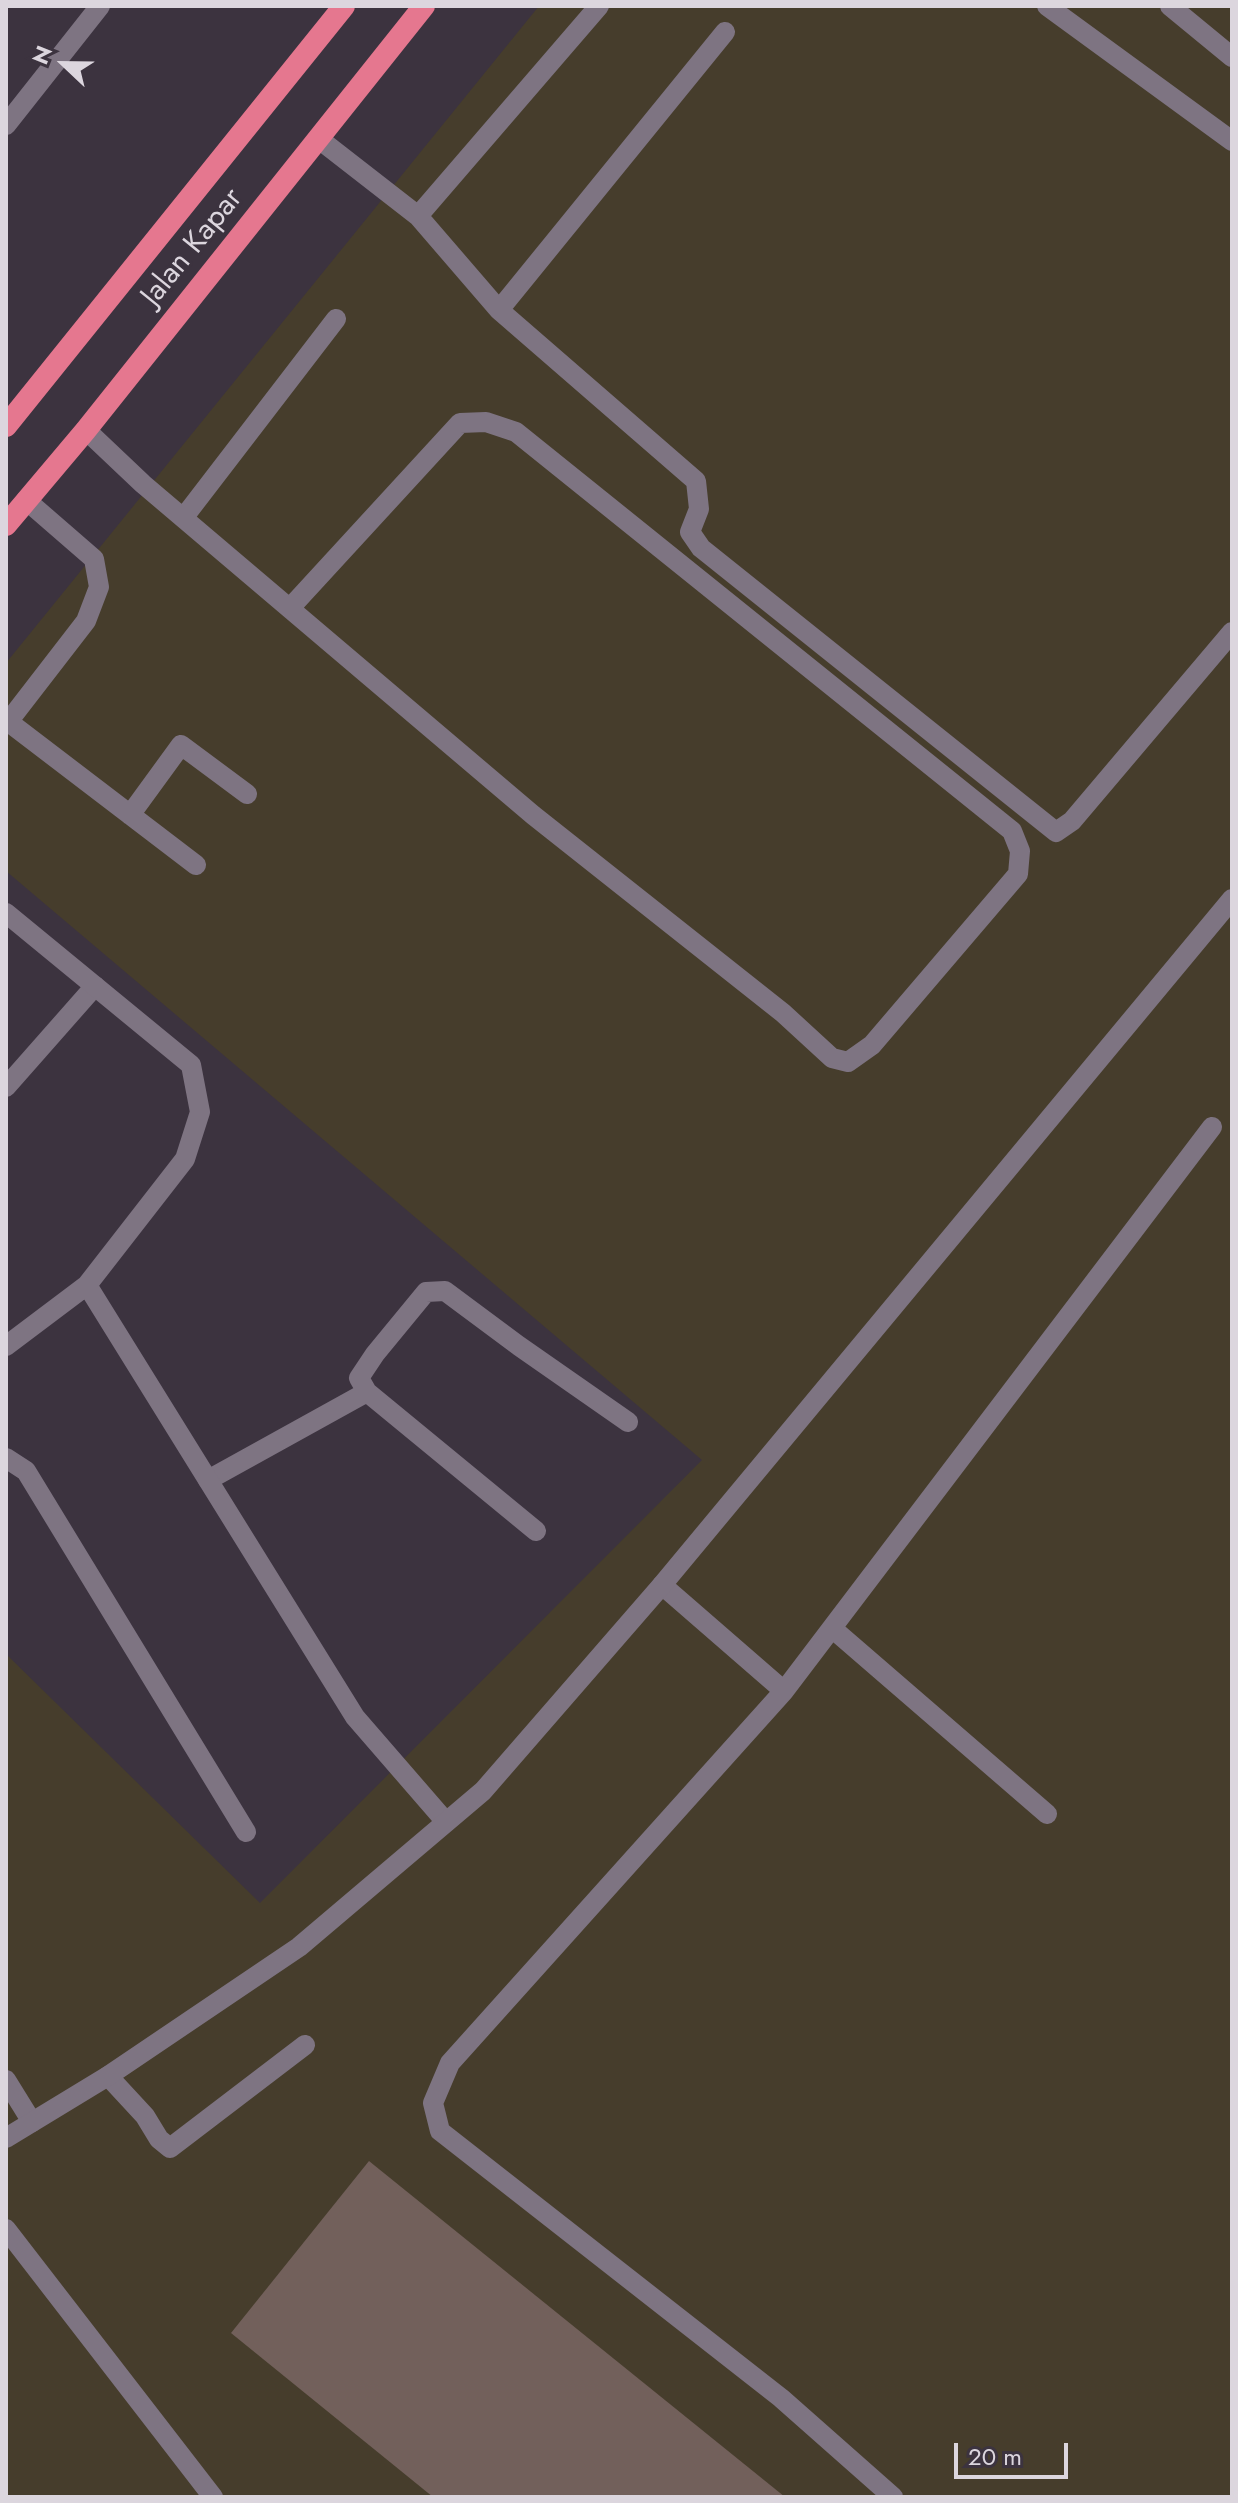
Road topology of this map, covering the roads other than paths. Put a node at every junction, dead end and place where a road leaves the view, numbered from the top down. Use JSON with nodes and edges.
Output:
{"nodes":[{"id":1,"x":100,"y":6,"type":"edge"},
{"id":2,"x":344,"y":6,"type":"edge"},
{"id":3,"x":424,"y":6,"type":"edge"},
{"id":4,"x":599,"y":6,"type":"edge"},
{"id":5,"x":1047,"y":6,"type":"edge"},
{"id":6,"x":1170,"y":6,"type":"edge"},
{"id":7,"x":725,"y":32,"type":"dead end"},
{"id":8,"x":1232,"y":57,"type":"edge"},
{"id":9,"x":6,"y":125,"type":"edge"},
{"id":10,"x":319,"y":139,"type":"junction"},
{"id":11,"x":1232,"y":141,"type":"edge"},
{"id":12,"x":418,"y":216,"type":"junction"},
{"id":13,"x":499,"y":310,"type":"junction"},
{"id":14,"x":336,"y":319,"type":"dead end"},
{"id":15,"x":6,"y":426,"type":"edge"},
{"id":16,"x":86,"y":430,"type":"junction"},
{"id":17,"x":26,"y":500,"type":"junction"},
{"id":18,"x":184,"y":517,"type":"junction"},
{"id":19,"x":6,"y":525,"type":"edge"},
{"id":20,"x":290,"y":608,"type":"junction"},
{"id":21,"x":1232,"y":632,"type":"edge"},
{"id":22,"x":7,"y":721,"type":"edge"},
{"id":23,"x":247,"y":794,"type":"dead end"},
{"id":24,"x":130,"y":815,"type":"junction"},
{"id":25,"x":196,"y":865,"type":"dead end"},
{"id":26,"x":1232,"y":899,"type":"edge"},
{"id":27,"x":6,"y":913,"type":"edge"},
{"id":28,"x":95,"y":986,"type":"junction"},
{"id":29,"x":6,"y":1087,"type":"edge"},
{"id":30,"x":1212,"y":1127,"type":"dead end"},
{"id":31,"x":87,"y":1285,"type":"junction"},
{"id":32,"x":6,"y":1346,"type":"edge"},
{"id":33,"x":367,"y":1392,"type":"junction"},
{"id":34,"x":628,"y":1422,"type":"dead end"},
{"id":35,"x":6,"y":1458,"type":"edge"},
{"id":36,"x":208,"y":1480,"type":"junction"},
{"id":37,"x":536,"y":1531,"type":"dead end"},
{"id":38,"x":662,"y":1585,"type":"junction"},
{"id":39,"x":833,"y":1629,"type":"junction"},
{"id":40,"x":784,"y":1691,"type":"junction"},
{"id":41,"x":1047,"y":1814,"type":"dead end"},
{"id":42,"x":446,"y":1822,"type":"junction"},
{"id":43,"x":246,"y":1832,"type":"dead end"},
{"id":44,"x":305,"y":2045,"type":"dead end"},
{"id":45,"x":108,"y":2076,"type":"junction"},
{"id":46,"x":6,"y":2080,"type":"edge"},
{"id":47,"x":32,"y":2122,"type":"junction"},
{"id":48,"x":6,"y":2138,"type":"edge"},
{"id":49,"x":6,"y":2229,"type":"edge"},
{"id":50,"x":213,"y":2497,"type":"edge"},
{"id":51,"x":893,"y":2497,"type":"edge"}],
"edges":[{"from":1,"to":9,"type":"street"},
{"from":2,"to":15,"type":"highway","name":"Jalan Kapar"},
{"from":3,"to":10,"type":"highway","name":"Jalan Kapar"},
{"from":4,"to":12,"type":"street"},
{"from":5,"to":11,"type":"street"},
{"from":6,"to":8,"type":"street"},
{"from":7,"to":13,"type":"street"},
{"from":10,"to":12,"type":"street"},
{"from":10,"to":16,"type":"highway","name":"Jalan Kapar"},
{"from":12,"to":13,"type":"street"},
{"from":13,"to":21,"type":"street"},
{"from":14,"to":18,"type":"street"},
{"from":16,"to":17,"type":"highway","name":"Jalan Kapar"},
{"from":16,"to":18,"type":"street"},
{"from":17,"to":19,"type":"highway","name":"Jalan Kapar"},
{"from":17,"to":22,"type":"street"},
{"from":18,"to":20,"type":"street"},
{"from":20,"to":20,"type":"street"},
{"from":22,"to":24,"type":"street"},
{"from":23,"to":24,"type":"street"},
{"from":24,"to":25,"type":"street"},
{"from":26,"to":38,"type":"street"},
{"from":27,"to":28,"type":"street"},
{"from":28,"to":29,"type":"street"},
{"from":28,"to":31,"type":"street"},
{"from":30,"to":39,"type":"street"},
{"from":31,"to":32,"type":"street"},
{"from":31,"to":36,"type":"street"},
{"from":33,"to":34,"type":"street"},
{"from":33,"to":36,"type":"street"},
{"from":33,"to":37,"type":"street"},
{"from":35,"to":43,"type":"street"},
{"from":36,"to":42,"type":"street"},
{"from":38,"to":40,"type":"street"},
{"from":38,"to":42,"type":"street"},
{"from":39,"to":40,"type":"street"},
{"from":39,"to":41,"type":"street"},
{"from":40,"to":51,"type":"street"},
{"from":42,"to":45,"type":"street"},
{"from":44,"to":45,"type":"street"},
{"from":45,"to":47,"type":"street"},
{"from":46,"to":47,"type":"street"},
{"from":47,"to":48,"type":"street"},
{"from":49,"to":50,"type":"street"}]}
